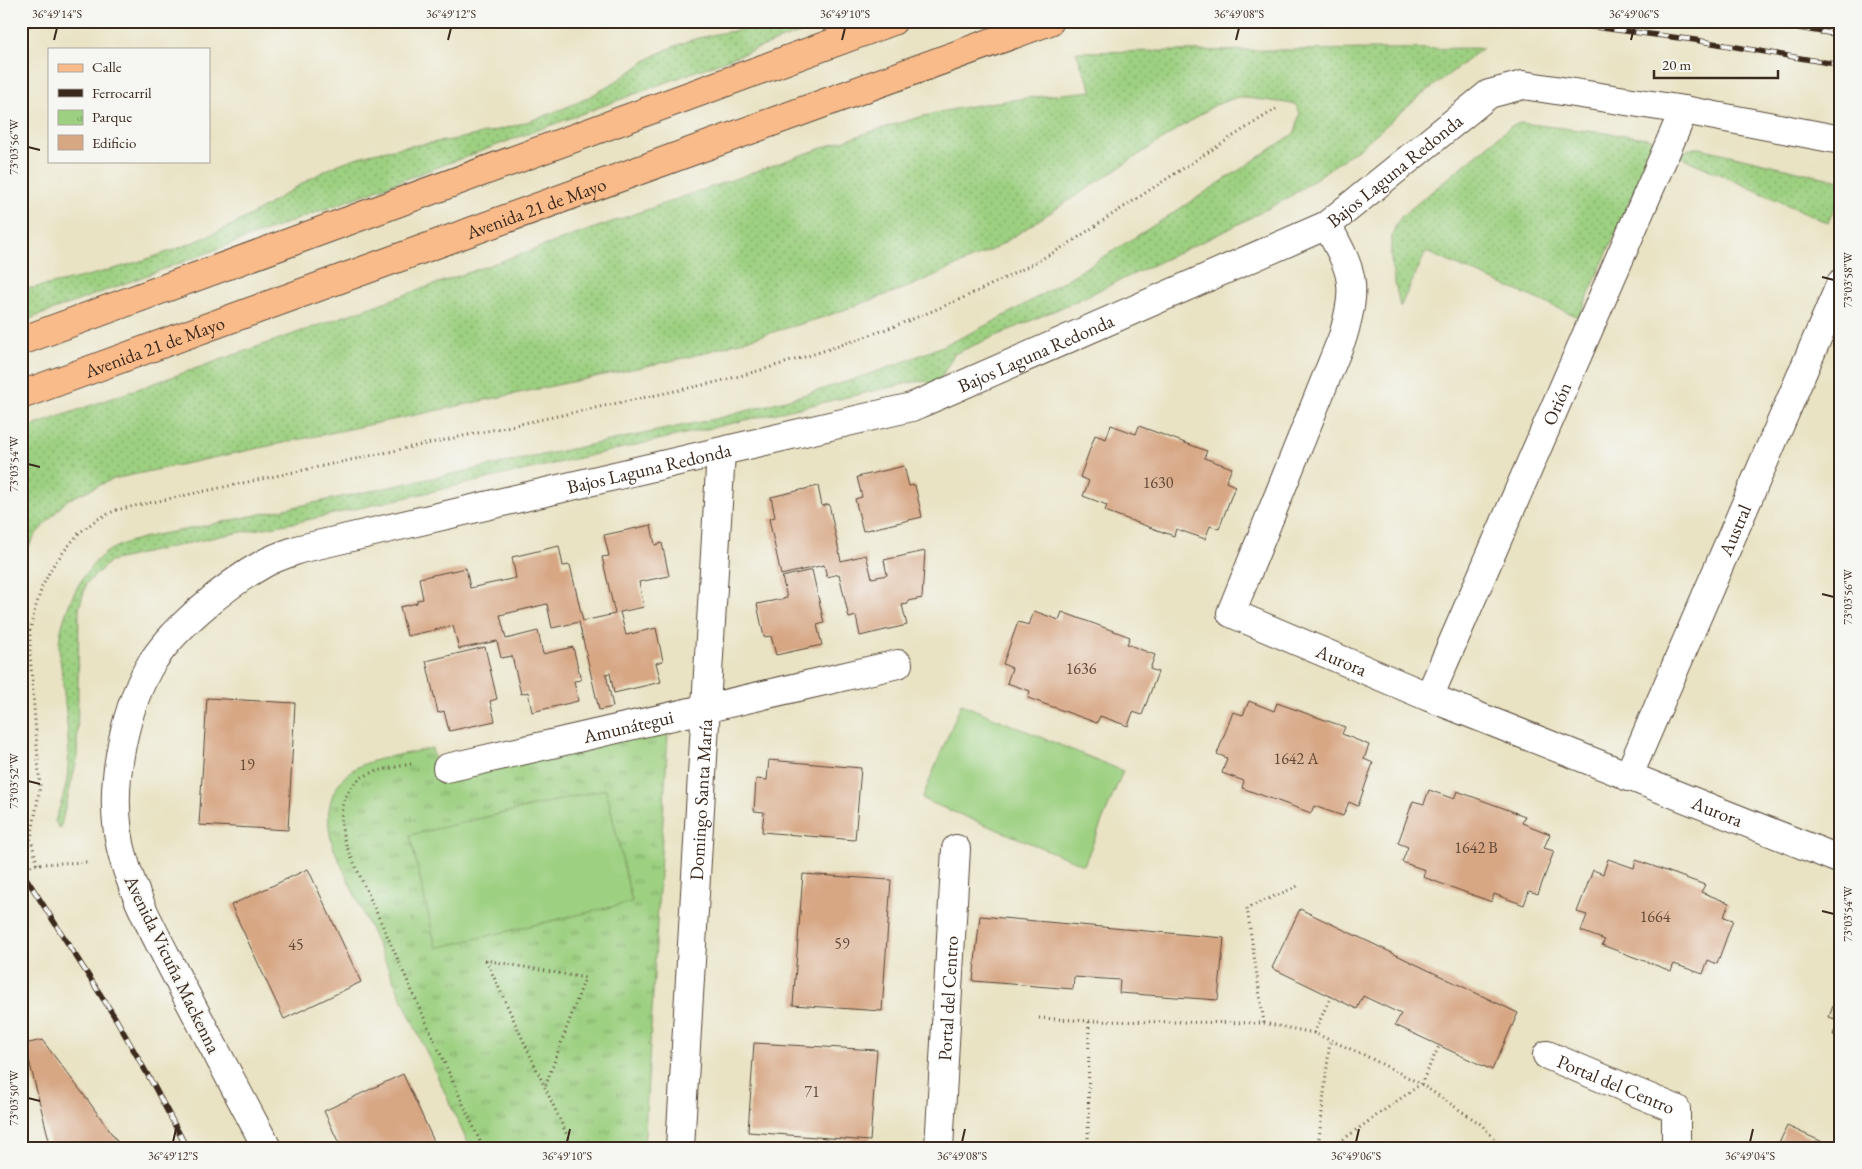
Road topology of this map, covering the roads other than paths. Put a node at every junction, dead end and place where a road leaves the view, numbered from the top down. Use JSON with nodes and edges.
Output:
{"nodes":[{"id":1,"x":893,"y":21,"type":"edge"},
{"id":2,"x":1050,"y":21,"type":"edge"},
{"id":3,"x":1684,"y":110,"type":"junction"},
{"id":4,"x":1841,"y":140,"type":"edge"},
{"id":5,"x":1327,"y":225,"type":"junction"},
{"id":6,"x":1841,"y":283,"type":"edge"},
{"id":7,"x":21,"y":341,"type":"edge"},
{"id":8,"x":21,"y":395,"type":"edge"},
{"id":9,"x":721,"y":452,"type":"junction"},
{"id":10,"x":196,"y":612,"type":"joint"},
{"id":11,"x":898,"y":664,"type":"dead end"},
{"id":12,"x":1430,"y":697,"type":"junction"},
{"id":13,"x":706,"y":708,"type":"junction"},
{"id":14,"x":447,"y":768,"type":"dead end"},
{"id":15,"x":1628,"y":777,"type":"junction"},
{"id":16,"x":956,"y":849,"type":"dead end"},
{"id":17,"x":1841,"y":860,"type":"edge"},
{"id":18,"x":1547,"y":1055,"type":"dead end"},
{"id":19,"x":267,"y":1148,"type":"edge"},
{"id":20,"x":680,"y":1148,"type":"edge"},
{"id":21,"x":939,"y":1148,"type":"edge"},
{"id":22,"x":1676,"y":1148,"type":"edge"}],
"edges":[{"from":1,"to":7,"type":"main road"},
{"from":2,"to":8,"type":"main road","name":"Avenida 21 de Mayo"},
{"from":3,"to":4,"type":"street","name":"Bajos Laguna Redonda"},
{"from":3,"to":5,"type":"street","name":"Bajos Laguna Redonda"},
{"from":3,"to":12,"type":"street","name":"Orión"},
{"from":5,"to":9,"type":"street","name":"Bajos Laguna Redonda"},
{"from":5,"to":12,"type":"street","name":"Aurora"},
{"from":6,"to":15,"type":"street","name":"Austral"},
{"from":9,"to":10,"type":"street","name":"Bajos Laguna Redonda"},
{"from":9,"to":13,"type":"street","name":"Domingo Santa María"},
{"from":10,"to":19,"type":"street","name":"Avenida Vicuña Mackenna"},
{"from":11,"to":13,"type":"street","name":"Amunátegui"},
{"from":12,"to":15,"type":"street","name":"Aurora"},
{"from":13,"to":14,"type":"street","name":"Amunátegui"},
{"from":13,"to":20,"type":"street","name":"Domingo Santa María"},
{"from":15,"to":17,"type":"street","name":"Aurora"},
{"from":16,"to":21,"type":"street","name":"Portal del Centro"},
{"from":18,"to":22,"type":"street","name":"Portal del Centro"}]}
